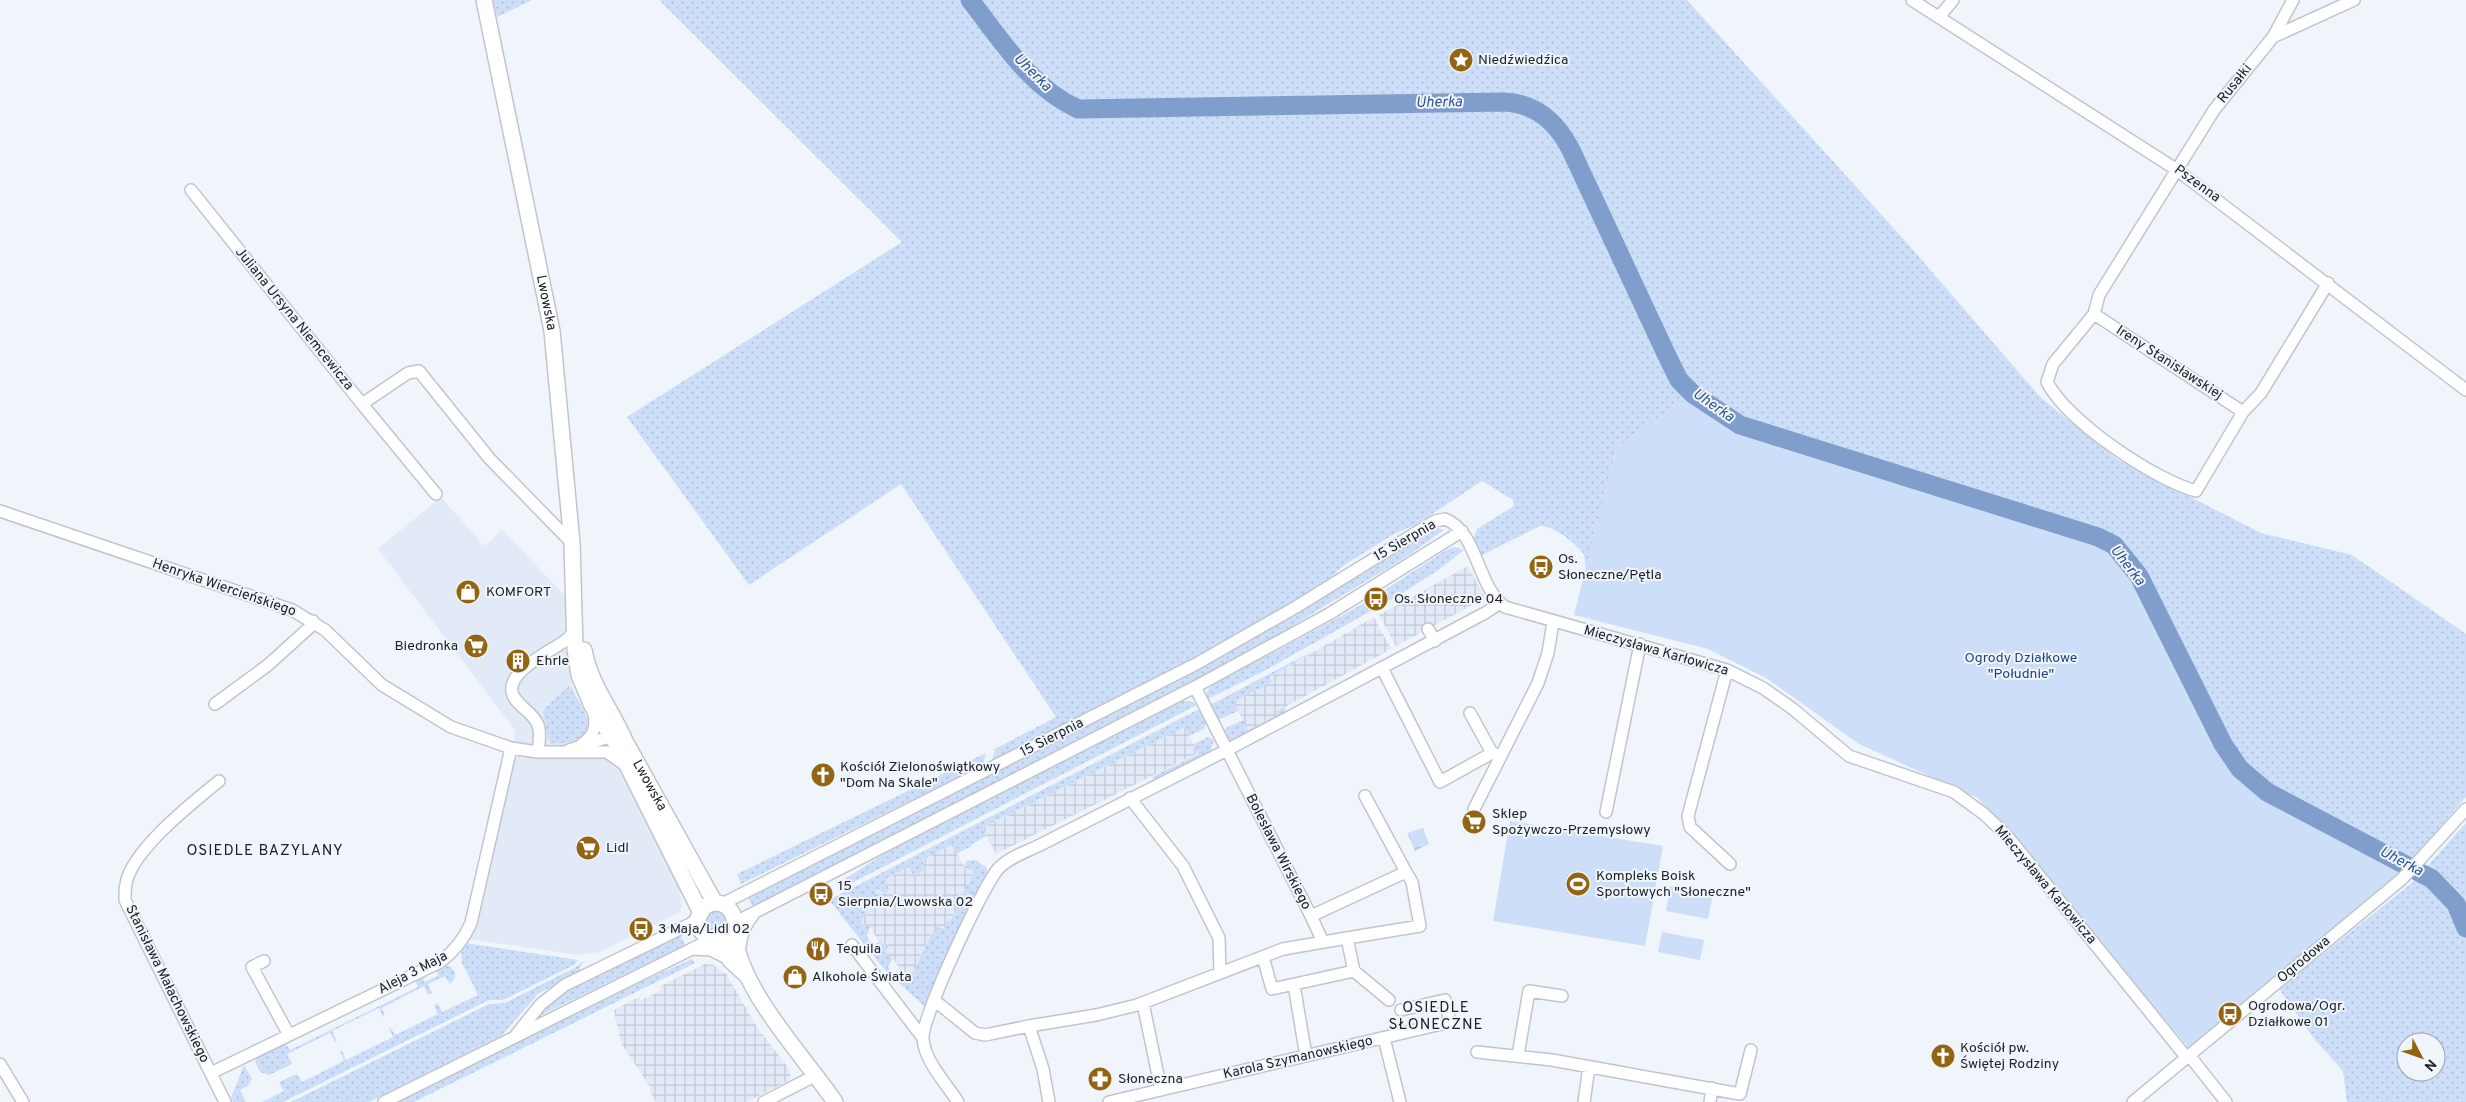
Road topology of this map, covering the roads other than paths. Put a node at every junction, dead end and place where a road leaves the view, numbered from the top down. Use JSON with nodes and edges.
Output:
{"nodes":[{"id":1,"x":484,"y":0,"type":"edge"},
{"id":2,"x":1912,"y":0,"type":"edge"},
{"id":3,"x":1954,"y":0,"type":"edge"},
{"id":4,"x":2293,"y":0,"type":"edge"},
{"id":5,"x":2354,"y":0,"type":"edge"},
{"id":6,"x":1939,"y":17,"type":"junction"},
{"id":7,"x":2273,"y":37,"type":"junction"},
{"id":8,"x":2177,"y":170,"type":"junction"},
{"id":9,"x":190,"y":190,"type":"dead end"},
{"id":10,"x":2328,"y":283,"type":"junction"},
{"id":11,"x":2094,"y":314,"type":"junction"},
{"id":12,"x":2466,"y":390,"type":"edge"},
{"id":13,"x":362,"y":404,"type":"junction"},
{"id":14,"x":2243,"y":412,"type":"junction"},
{"id":15,"x":436,"y":494,"type":"dead end"},
{"id":16,"x":0,"y":511,"type":"edge"},
{"id":17,"x":1462,"y":531,"type":"junction"},
{"id":18,"x":572,"y":543,"type":"junction"},
{"id":19,"x":574,"y":588,"type":"junction"},
{"id":20,"x":1500,"y":603,"type":"junction"},
{"id":21,"x":314,"y":621,"type":"junction"},
{"id":22,"x":1553,"y":622,"type":"junction"},
{"id":23,"x":1428,"y":629,"type":"dead end"},
{"id":24,"x":572,"y":637,"type":"junction"},
{"id":25,"x":1434,"y":640,"type":"junction"},
{"id":26,"x":1640,"y":644,"type":"junction"},
{"id":27,"x":587,"y":666,"type":"junction"},
{"id":28,"x":1382,"y":668,"type":"junction"},
{"id":29,"x":1727,"y":670,"type":"junction"},
{"id":30,"x":1195,"y":687,"type":"junction"},
{"id":31,"x":215,"y":704,"type":"dead end"},
{"id":32,"x":592,"y":706,"type":"junction"},
{"id":33,"x":1470,"y":713,"type":"dead end"},
{"id":34,"x":619,"y":739,"type":"junction"},
{"id":35,"x":579,"y":746,"type":"junction"},
{"id":36,"x":511,"y":748,"type":"junction"},
{"id":37,"x":1227,"y":750,"type":"junction"},
{"id":38,"x":564,"y":751,"type":"junction"},
{"id":39,"x":538,"y":752,"type":"junction"},
{"id":40,"x":595,"y":752,"type":"junction"},
{"id":41,"x":1496,"y":755,"type":"junction"},
{"id":42,"x":627,"y":766,"type":"junction"},
{"id":43,"x":219,"y":780,"type":"dead end"},
{"id":44,"x":1365,"y":796,"type":"dead end"},
{"id":45,"x":1130,"y":798,"type":"junction"},
{"id":46,"x":1474,"y":809,"type":"dead end"},
{"id":47,"x":2466,"y":809,"type":"edge"},
{"id":48,"x":1606,"y":812,"type":"dead end"},
{"id":49,"x":1730,"y":864,"type":"dead end"},
{"id":50,"x":1406,"y":872,"type":"junction"},
{"id":51,"x":699,"y":892,"type":"junction"},
{"id":52,"x":742,"y":893,"type":"junction"},
{"id":53,"x":718,"y":904,"type":"junction"},
{"id":54,"x":700,"y":915,"type":"junction"},
{"id":55,"x":753,"y":915,"type":"junction"},
{"id":56,"x":1311,"y":916,"type":"junction"},
{"id":57,"x":734,"y":925,"type":"junction"},
{"id":58,"x":680,"y":928,"type":"junction"},
{"id":59,"x":1347,"y":938,"type":"junction"},
{"id":60,"x":714,"y":939,"type":"junction"},
{"id":61,"x":1323,"y":942,"type":"junction"},
{"id":62,"x":852,"y":945,"type":"dead end"},
{"id":63,"x":691,"y":949,"type":"junction"},
{"id":64,"x":1263,"y":956,"type":"junction"},
{"id":65,"x":735,"y":958,"type":"junction"},
{"id":66,"x":264,"y":961,"type":"dead end"},
{"id":67,"x":1354,"y":971,"type":"junction"},
{"id":68,"x":1220,"y":972,"type":"junction"},
{"id":69,"x":1294,"y":985,"type":"junction"},
{"id":70,"x":1562,"y":996,"type":"dead end"},
{"id":71,"x":934,"y":1000,"type":"junction"},
{"id":72,"x":1389,"y":1000,"type":"dead end"},
{"id":73,"x":1143,"y":1003,"type":"junction"},
{"id":74,"x":1402,"y":1010,"type":"dead end"},
{"id":75,"x":1029,"y":1026,"type":"junction"},
{"id":76,"x":289,"y":1035,"type":"junction"},
{"id":77,"x":515,"y":1036,"type":"junction"},
{"id":78,"x":923,"y":1038,"type":"junction"},
{"id":79,"x":1384,"y":1038,"type":"junction"},
{"id":80,"x":1751,"y":1050,"type":"dead end"},
{"id":81,"x":1477,"y":1052,"type":"dead end"},
{"id":82,"x":1518,"y":1055,"type":"junction"},
{"id":83,"x":1306,"y":1056,"type":"junction"},
{"id":84,"x":2188,"y":1056,"type":"junction"},
{"id":85,"x":0,"y":1064,"type":"edge"},
{"id":86,"x":1589,"y":1067,"type":"junction"},
{"id":87,"x":211,"y":1073,"type":"junction"},
{"id":88,"x":816,"y":1075,"type":"junction"},
{"id":89,"x":1712,"y":1088,"type":"junction"},
{"id":90,"x":1160,"y":1090,"type":"junction"},
{"id":91,"x":23,"y":1102,"type":"edge"},
{"id":92,"x":225,"y":1102,"type":"edge"},
{"id":93,"x":384,"y":1102,"type":"edge"},
{"id":94,"x":764,"y":1102,"type":"edge"},
{"id":95,"x":835,"y":1102,"type":"edge"},
{"id":96,"x":958,"y":1102,"type":"edge"},
{"id":97,"x":1049,"y":1102,"type":"edge"},
{"id":98,"x":1109,"y":1102,"type":"edge"},
{"id":99,"x":1400,"y":1102,"type":"edge"},
{"id":100,"x":1584,"y":1102,"type":"edge"},
{"id":101,"x":1710,"y":1102,"type":"edge"},
{"id":102,"x":2133,"y":1102,"type":"edge"},
{"id":103,"x":2226,"y":1102,"type":"edge"}],
"edges":[{"from":1,"to":18,"type":"main road","name":"Lwowska"},
{"from":2,"to":6,"type":"street","name":"Pszenna"},
{"from":3,"to":6,"type":"street"},
{"from":4,"to":7,"type":"street","name":"Rusałki"},
{"from":5,"to":7,"type":"street"},
{"from":6,"to":8,"type":"street","name":"Pszenna"},
{"from":7,"to":8,"type":"street","name":"Rusałki"},
{"from":8,"to":10,"type":"street","name":"Pszenna"},
{"from":8,"to":11,"type":"street","name":"Rusałki"},
{"from":9,"to":13,"type":"street","name":"Juliana Ursyna Niemcewicza"},
{"from":10,"to":12,"type":"street","name":"Pszenna"},
{"from":10,"to":14,"type":"street"},
{"from":11,"to":14,"type":"street","name":"Ireny Stanisławskiej"},
{"from":11,"to":14,"type":"street"},
{"from":13,"to":15,"type":"street"},
{"from":13,"to":18,"type":"street","name":"Juliana Ursyna Niemcewicza"},
{"from":16,"to":21,"type":"street","name":"Henryka Wiercieńskiego"},
{"from":17,"to":20,"type":"street"},
{"from":17,"to":30,"type":"street","name":"15 Sierpnia"},
{"from":17,"to":52,"type":"street","name":"15 Sierpnia"},
{"from":18,"to":19,"type":"main road","name":"Lwowska"},
{"from":19,"to":24,"type":"main road","name":"Lwowska"},
{"from":19,"to":27,"type":"main road","name":"Lwowska"},
{"from":20,"to":22,"type":"street","name":"Mieczysława Karłowicza"},
{"from":20,"to":25,"type":"street"},
{"from":21,"to":31,"type":"street"},
{"from":21,"to":36,"type":"street","name":"Henryka Wiercieńskiego"},
{"from":22,"to":26,"type":"street","name":"Mieczysława Karłowicza"},
{"from":22,"to":41,"type":"street"},
{"from":23,"to":25,"type":"street"},
{"from":24,"to":27,"type":"street","name":"Lwowska"},
{"from":24,"to":32,"type":"main road","name":"Lwowska"},
{"from":24,"to":39,"type":"street"},
{"from":25,"to":28,"type":"street"},
{"from":26,"to":29,"type":"street","name":"Mieczysława Karłowicza"},
{"from":26,"to":48,"type":"street"},
{"from":27,"to":34,"type":"main road","name":"Lwowska"},
{"from":28,"to":37,"type":"street"},
{"from":28,"to":41,"type":"street"},
{"from":29,"to":49,"type":"street"},
{"from":29,"to":84,"type":"street","name":"Mieczysława Karłowicza"},
{"from":30,"to":37,"type":"street","name":"Bolesława Wirskiego"},
{"from":30,"to":55,"type":"street","name":"15 Sierpnia"},
{"from":32,"to":34,"type":"main road","name":"Lwowska"},
{"from":32,"to":35,"type":"street","name":"Lwowska"},
{"from":33,"to":41,"type":"street"},
{"from":34,"to":35,"type":"street","name":"Henryka Wiercieńskiego"},
{"from":34,"to":40,"type":"street","name":"Henryka Wiercieńskiego"},
{"from":34,"to":42,"type":"main road","name":"Lwowska"},
{"from":34,"to":51,"type":"main road","name":"Lwowska"},
{"from":35,"to":38,"type":"street","name":"Henryka Wiercieńskiego"},
{"from":36,"to":39,"type":"street","name":"Henryka Wiercieńskiego"},
{"from":36,"to":76,"type":"street","name":"Aleja 3 Maja"},
{"from":37,"to":45,"type":"street"},
{"from":37,"to":56,"type":"street","name":"Bolesława Wirskiego"},
{"from":38,"to":39,"type":"street","name":"Henryka Wiercieńskiego"},
{"from":38,"to":40,"type":"street","name":"Henryka Wiercieńskiego"},
{"from":40,"to":42,"type":"street","name":"Henryka Wiercieńskiego"},
{"from":41,"to":46,"type":"street"},
{"from":42,"to":51,"type":"main road","name":"Lwowska"},
{"from":43,"to":87,"type":"street","name":"Stanisława Małachowskiego"},
{"from":44,"to":50,"type":"street"},
{"from":45,"to":68,"type":"street"},
{"from":45,"to":71,"type":"street"},
{"from":47,"to":84,"type":"street","name":"Ogrodowa"},
{"from":50,"to":56,"type":"street","name":"Bolesława Wirskiego"},
{"from":50,"to":59,"type":"street"},
{"from":51,"to":52,"type":"street"},
{"from":51,"to":53,"type":"main road","name":"Lwowska"},
{"from":51,"to":54,"type":"main road","name":"Lwowska"},
{"from":51,"to":58,"type":"street"},
{"from":52,"to":53,"type":"street","name":"15 Sierpnia"},
{"from":53,"to":54,"type":"main road"},
{"from":53,"to":57,"type":"main road"},
{"from":54,"to":58,"type":"street"},
{"from":54,"to":60,"type":"main road"},
{"from":55,"to":57,"type":"street","name":"15 Sierpnia"},
{"from":55,"to":65,"type":"street"},
{"from":56,"to":61,"type":"street"},
{"from":57,"to":60,"type":"main road"},
{"from":57,"to":65,"type":"main road"},
{"from":58,"to":77,"type":"street"},
{"from":59,"to":61,"type":"street"},
{"from":59,"to":67,"type":"street"},
{"from":60,"to":63,"type":"street"},
{"from":60,"to":65,"type":"main road"},
{"from":61,"to":64,"type":"street"},
{"from":62,"to":78,"type":"street"},
{"from":63,"to":65,"type":"street"},
{"from":63,"to":77,"type":"street"},
{"from":64,"to":68,"type":"street"},
{"from":64,"to":69,"type":"street"},
{"from":65,"to":88,"type":"main road"},
{"from":66,"to":76,"type":"street"},
{"from":67,"to":69,"type":"street"},
{"from":67,"to":72,"type":"street"},
{"from":68,"to":73,"type":"street"},
{"from":69,"to":83,"type":"street"},
{"from":70,"to":82,"type":"street"},
{"from":71,"to":75,"type":"street"},
{"from":71,"to":78,"type":"street"},
{"from":73,"to":75,"type":"street"},
{"from":73,"to":90,"type":"street"},
{"from":74,"to":79,"type":"street","name":"Karola Szymanowskiego"},
{"from":75,"to":97,"type":"street"},
{"from":76,"to":87,"type":"street","name":"Aleja 3 Maja"},
{"from":77,"to":93,"type":"street"},
{"from":78,"to":96,"type":"street"},
{"from":79,"to":83,"type":"street","name":"Karola Szymanowskiego"},
{"from":79,"to":99,"type":"street"},
{"from":80,"to":89,"type":"street"},
{"from":81,"to":82,"type":"street"},
{"from":82,"to":86,"type":"street"},
{"from":83,"to":90,"type":"street","name":"Karola Szymanowskiego"},
{"from":84,"to":102,"type":"street","name":"Ogrodowa"},
{"from":84,"to":103,"type":"street","name":"Mieczysława Karłowicza"},
{"from":85,"to":91,"type":"street"},
{"from":86,"to":89,"type":"street"},
{"from":86,"to":100,"type":"street"},
{"from":87,"to":92,"type":"street","name":"Stanisława Małachowskiego"},
{"from":88,"to":94,"type":"street"},
{"from":88,"to":95,"type":"main road"},
{"from":89,"to":101,"type":"street"},
{"from":90,"to":98,"type":"street","name":"Karola Szymanowskiego"}]}
